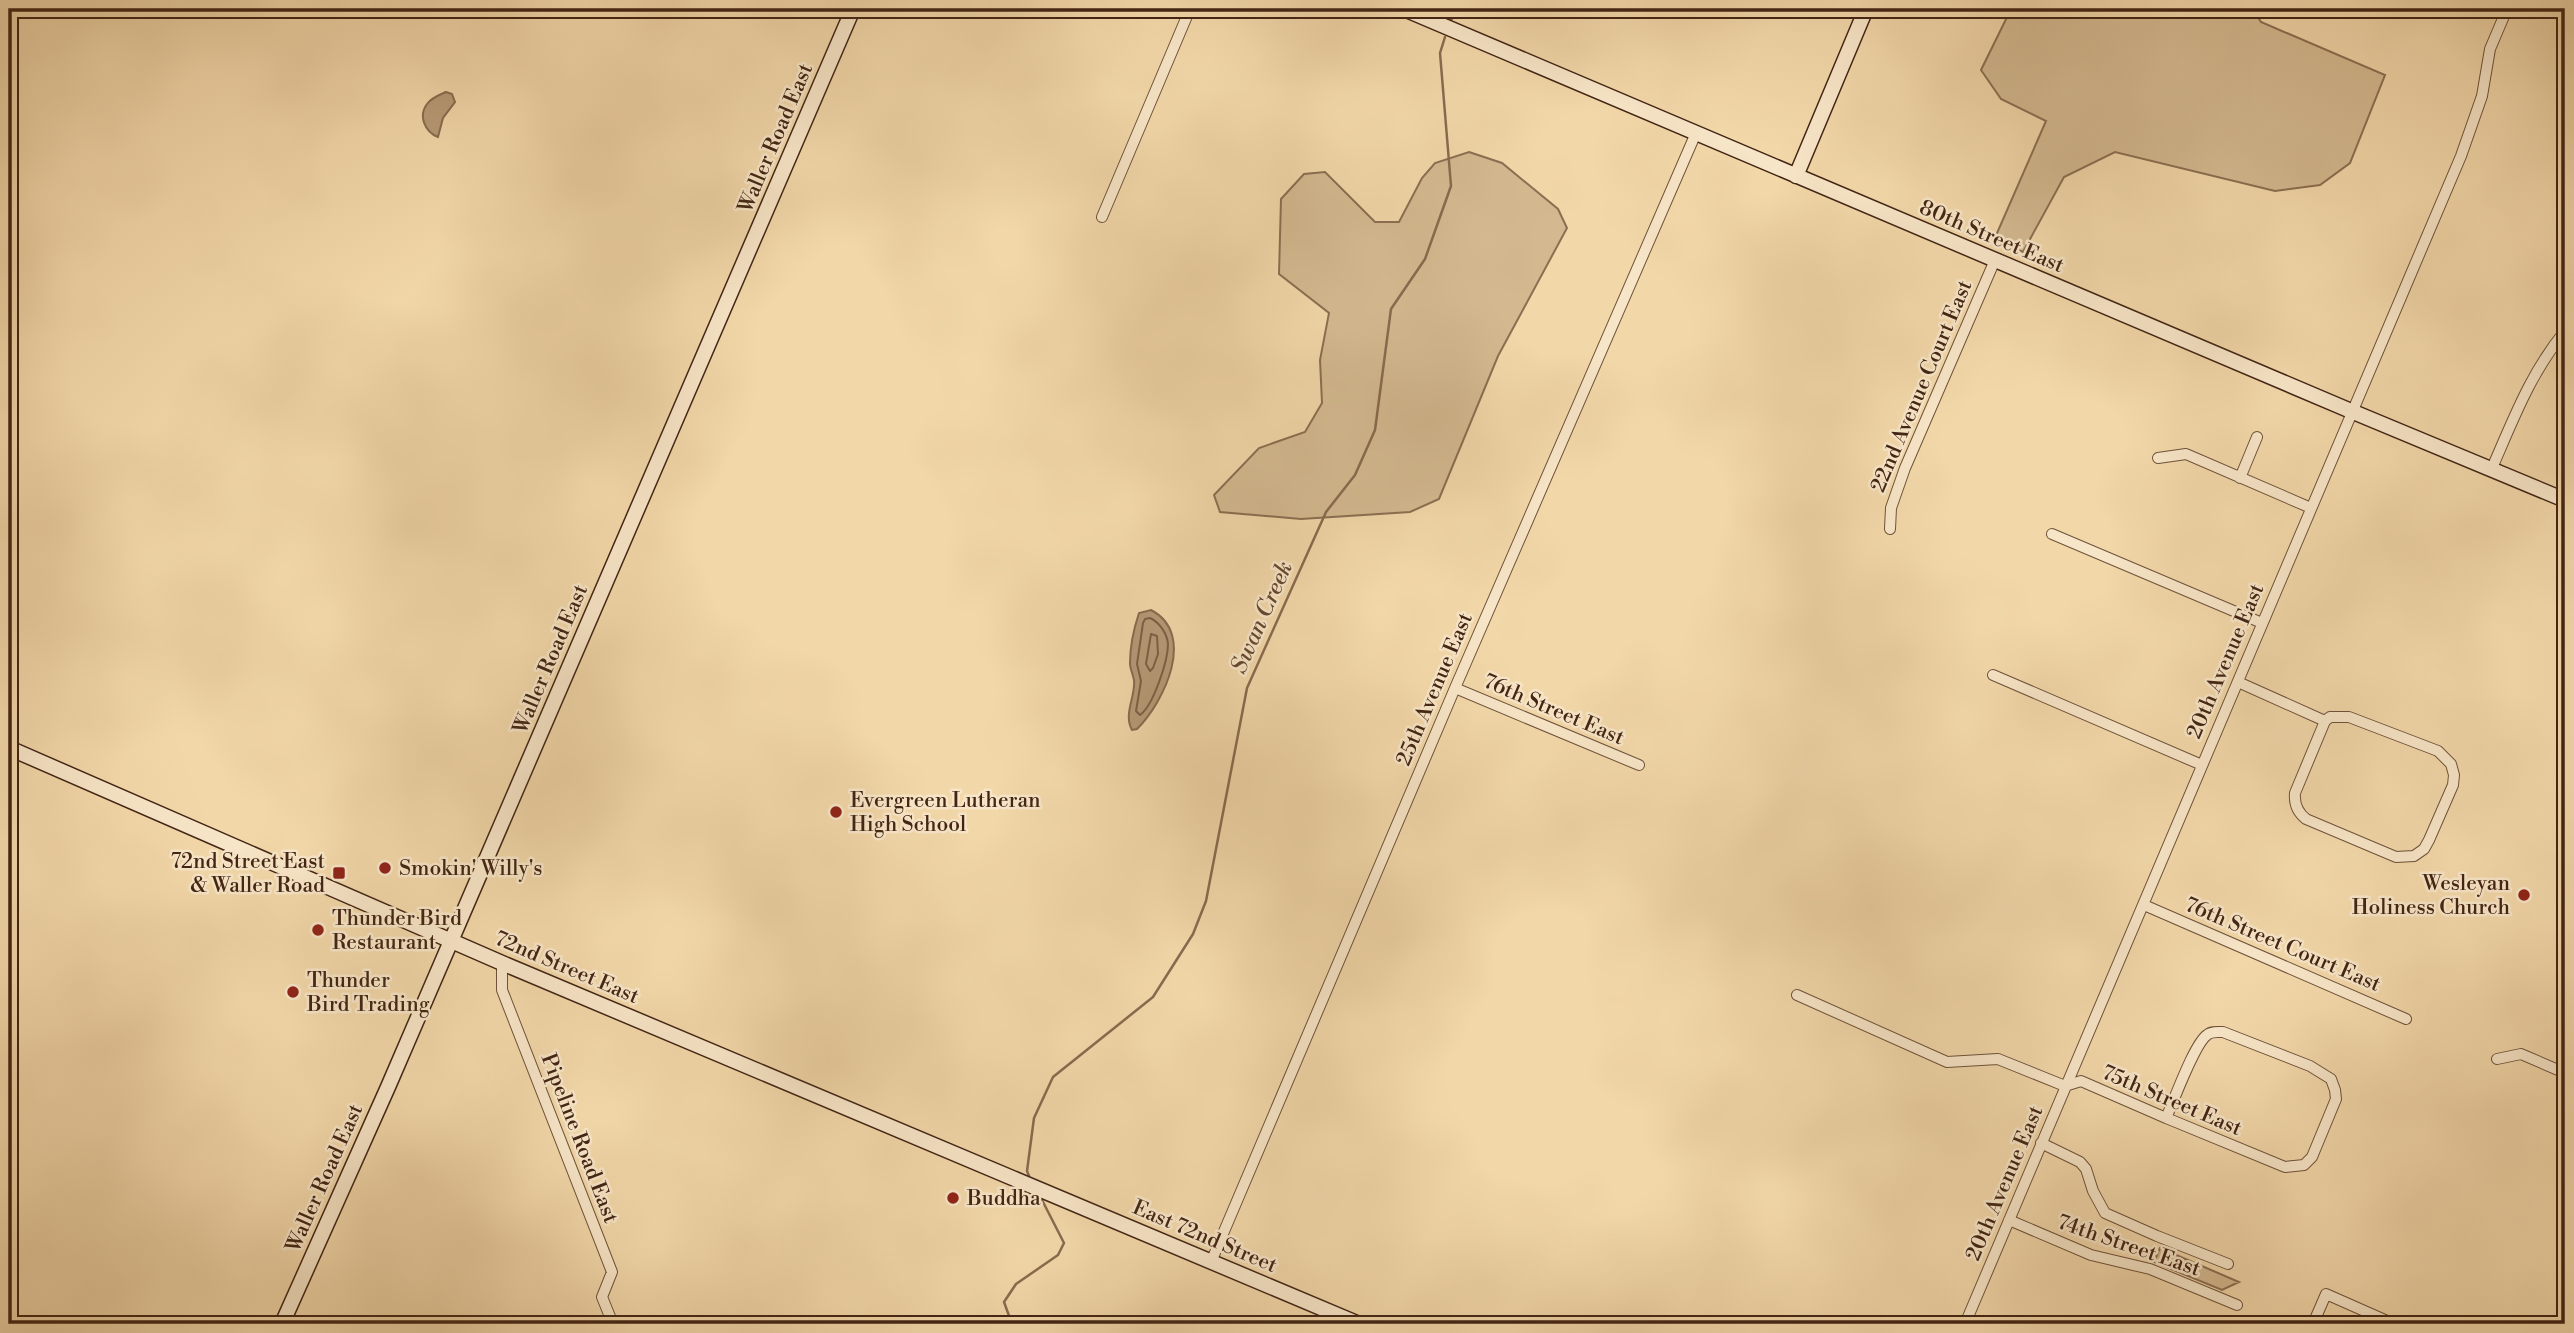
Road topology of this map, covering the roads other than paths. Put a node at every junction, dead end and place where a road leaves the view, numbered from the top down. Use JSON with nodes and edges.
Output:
{"nodes":[{"id":1,"x":853,"y":9,"type":"edge"},
{"id":2,"x":1190,"y":9,"type":"edge"},
{"id":3,"x":1404,"y":9,"type":"edge"},
{"id":4,"x":1866,"y":9,"type":"edge"},
{"id":5,"x":2507,"y":9,"type":"edge"},
{"id":6,"x":1696,"y":133,"type":"junction"},
{"id":7,"x":1796,"y":176,"type":"junction"},
{"id":8,"x":1102,"y":217,"type":"dead end"},
{"id":9,"x":1995,"y":260,"type":"junction"},
{"id":10,"x":2565,"y":331,"type":"edge"},
{"id":11,"x":2351,"y":411,"type":"junction"},
{"id":12,"x":2257,"y":437,"type":"dead end"},
{"id":13,"x":2158,"y":458,"type":"dead end"},
{"id":14,"x":2492,"y":468,"type":"junction"},
{"id":15,"x":2240,"y":478,"type":"junction"},
{"id":16,"x":2565,"y":500,"type":"edge"},
{"id":17,"x":2311,"y":508,"type":"junction"},
{"id":18,"x":1890,"y":528,"type":"dead end"},
{"id":19,"x":2052,"y":534,"type":"dead end"},
{"id":20,"x":2262,"y":623,"type":"junction"},
{"id":21,"x":1993,"y":675,"type":"dead end"},
{"id":22,"x":2238,"y":682,"type":"junction"},
{"id":23,"x":1455,"y":688,"type":"junction"},
{"id":24,"x":2325,"y":721,"type":"junction"},
{"id":25,"x":9,"y":748,"type":"edge"},
{"id":26,"x":1639,"y":765,"type":"dead end"},
{"id":27,"x":2202,"y":765,"type":"junction"},
{"id":28,"x":2144,"y":905,"type":"junction"},
{"id":29,"x":450,"y":940,"type":"junction"},
{"id":30,"x":502,"y":963,"type":"junction"},
{"id":31,"x":1797,"y":995,"type":"dead end"},
{"id":32,"x":2406,"y":1019,"type":"dead end"},
{"id":33,"x":2497,"y":1059,"type":"dead end"},
{"id":34,"x":2565,"y":1073,"type":"edge"},
{"id":35,"x":2065,"y":1086,"type":"junction"},
{"id":36,"x":2166,"y":1118,"type":"junction"},
{"id":37,"x":2041,"y":1143,"type":"junction"},
{"id":38,"x":1034,"y":1187,"type":"joint"},
{"id":39,"x":2009,"y":1220,"type":"junction"},
{"id":40,"x":1211,"y":1262,"type":"junction"},
{"id":41,"x":2228,"y":1264,"type":"dead end"},
{"id":42,"x":2237,"y":1305,"type":"dead end"},
{"id":43,"x":282,"y":1324,"type":"edge"},
{"id":44,"x":613,"y":1324,"type":"edge"},
{"id":45,"x":1359,"y":1324,"type":"edge"},
{"id":46,"x":1965,"y":1324,"type":"edge"},
{"id":47,"x":2313,"y":1324,"type":"edge"},
{"id":48,"x":2394,"y":1324,"type":"edge"}],
"edges":[{"from":1,"to":29,"type":"street","name":"Waller Road East"},
{"from":2,"to":8,"type":"street"},
{"from":3,"to":6,"type":"street","name":"80th Street East"},
{"from":4,"to":7,"type":"street"},
{"from":5,"to":11,"type":"street","name":"20th Avenue East"},
{"from":6,"to":7,"type":"street","name":"80th Street East"},
{"from":6,"to":23,"type":"street","name":"25th Avenue East"},
{"from":7,"to":9,"type":"street","name":"80th Street East"},
{"from":9,"to":11,"type":"street","name":"80th Street East"},
{"from":9,"to":18,"type":"street","name":"22nd Avenue Court East"},
{"from":10,"to":14,"type":"street"},
{"from":11,"to":14,"type":"street","name":"80th Street East"},
{"from":11,"to":17,"type":"street","name":"20th Avenue East"},
{"from":12,"to":15,"type":"street"},
{"from":13,"to":15,"type":"street"},
{"from":14,"to":16,"type":"street","name":"80th Street East"},
{"from":15,"to":17,"type":"street"},
{"from":17,"to":20,"type":"street","name":"20th Avenue East"},
{"from":19,"to":20,"type":"street"},
{"from":20,"to":22,"type":"street","name":"20th Avenue East"},
{"from":21,"to":27,"type":"street"},
{"from":22,"to":24,"type":"street"},
{"from":22,"to":27,"type":"street","name":"20th Avenue East"},
{"from":23,"to":26,"type":"street","name":"76th Street East"},
{"from":23,"to":40,"type":"street","name":"25th Avenue East"},
{"from":24,"to":24,"type":"street"},
{"from":25,"to":29,"type":"street","name":"72nd Street East"},
{"from":27,"to":28,"type":"street","name":"20th Avenue East"},
{"from":28,"to":32,"type":"street","name":"76th Street Court East"},
{"from":28,"to":35,"type":"street","name":"20th Avenue East"},
{"from":29,"to":30,"type":"street","name":"72nd Street East"},
{"from":29,"to":43,"type":"street","name":"Waller Road East"},
{"from":30,"to":38,"type":"street","name":"72nd Street East"},
{"from":30,"to":44,"type":"street","name":"Pipeline Road East"},
{"from":31,"to":35,"type":"street","name":"75th Street East"},
{"from":33,"to":34,"type":"street"},
{"from":35,"to":36,"type":"street","name":"75th Street East"},
{"from":35,"to":37,"type":"street","name":"20th Avenue East"},
{"from":36,"to":36,"type":"street","name":"75th Street East"},
{"from":37,"to":39,"type":"street","name":"20th Avenue East"},
{"from":37,"to":41,"type":"street"},
{"from":38,"to":40,"type":"street","name":"East 72nd Street"},
{"from":39,"to":42,"type":"street","name":"74th Street East"},
{"from":39,"to":46,"type":"street","name":"20th Avenue East"},
{"from":40,"to":45,"type":"street","name":"East 72nd Street"},
{"from":47,"to":48,"type":"street"}]}
